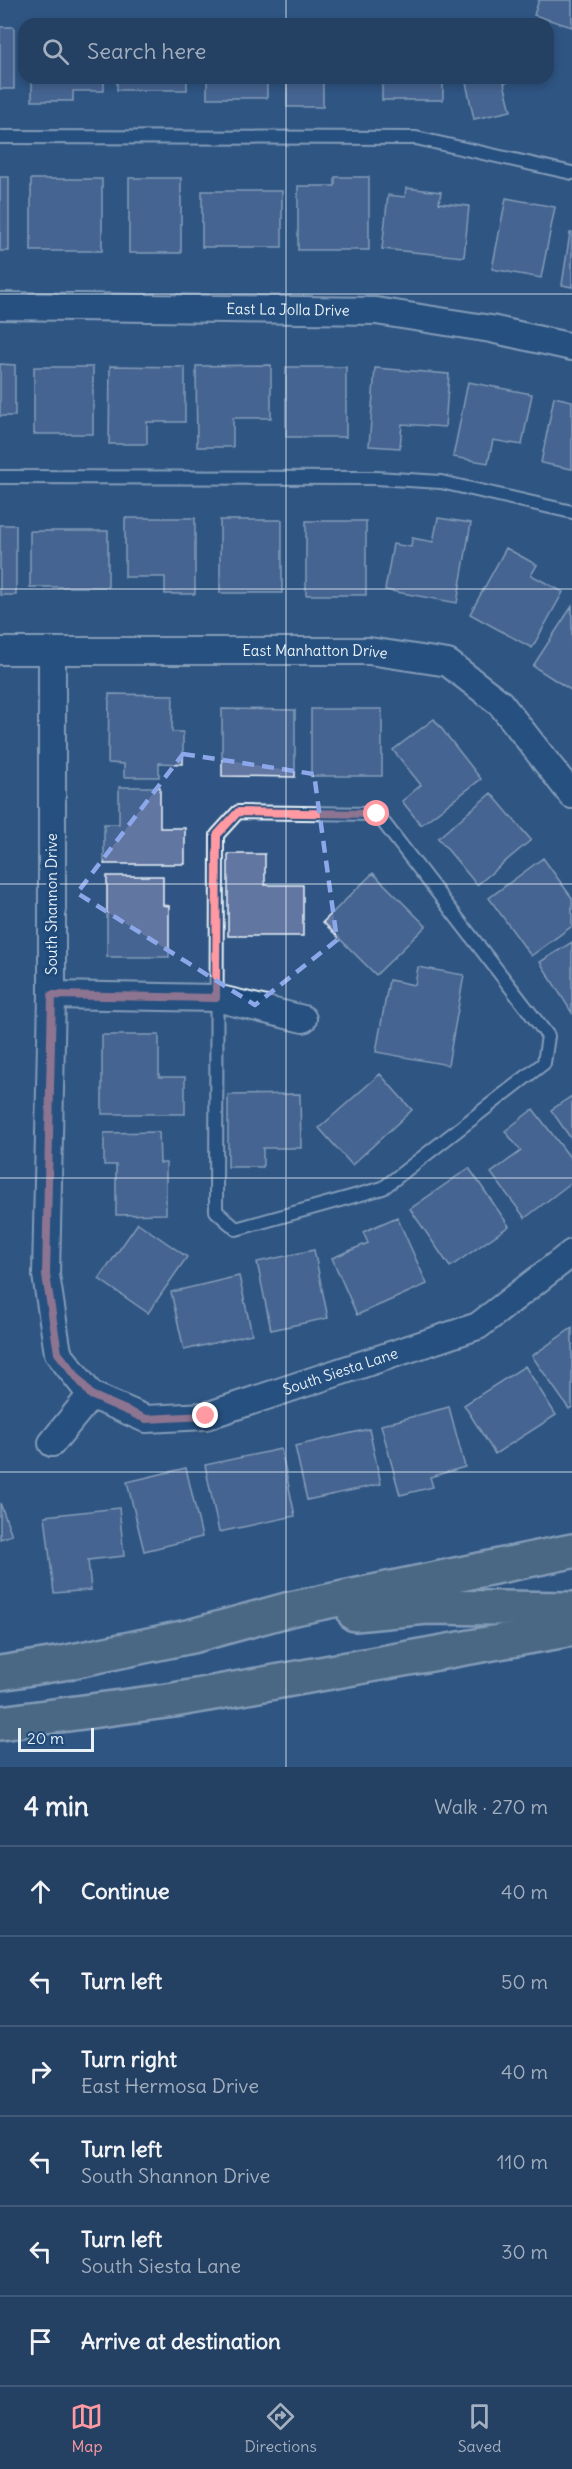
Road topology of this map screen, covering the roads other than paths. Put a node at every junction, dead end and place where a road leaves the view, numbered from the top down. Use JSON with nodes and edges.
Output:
{"nodes":[{"id":1,"x":0,"y":137,"type":"edge"},
{"id":2,"x":572,"y":173,"type":"edge"},
{"id":3,"x":0,"y":306,"type":"edge"},
{"id":4,"x":572,"y":347,"type":"edge"},
{"id":5,"x":0,"y":477,"type":"edge"},
{"id":6,"x":572,"y":512,"type":"edge"},
{"id":7,"x":0,"y":651,"type":"edge"},
{"id":8,"x":52,"y":651,"type":"junction"},
{"id":9,"x":572,"y":795,"type":"edge"},
{"id":10,"x":52,"y":995,"type":"junction"},
{"id":11,"x":216,"y":998,"type":"junction"},
{"id":12,"x":303,"y":1019,"type":"dead end"},
{"id":13,"x":572,"y":1253,"type":"edge"},
{"id":14,"x":91,"y":1395,"type":"junction"},
{"id":15,"x":52,"y":1443,"type":"dead end"},
{"id":16,"x":572,"y":1551,"type":"edge"},
{"id":17,"x":572,"y":1608,"type":"edge"},
{"id":18,"x":572,"y":1629,"type":"edge"},
{"id":19,"x":192,"y":1636,"type":"junction"},
{"id":20,"x":0,"y":1673,"type":"edge"},
{"id":21,"x":0,"y":1723,"type":"edge"}],
"edges":[{"from":1,"to":2,"type":"lane"},
{"from":3,"to":4,"type":"street","name":"East La Jolla Drive"},
{"from":5,"to":6,"type":"lane"},
{"from":7,"to":8,"type":"street","name":"East Manhatton Drive"},
{"from":8,"to":9,"type":"street","name":"East Manhatton Drive"},
{"from":8,"to":10,"type":"street","name":"South Shannon Drive"},
{"from":10,"to":11,"type":"street"},
{"from":10,"to":14,"type":"street","name":"South Shannon Drive"},
{"from":11,"to":11,"type":"lane"},
{"from":11,"to":12,"type":"street"},
{"from":13,"to":14,"type":"street","name":"South Siesta Lane"},
{"from":14,"to":15,"type":"street"},
{"from":16,"to":19,"type":"highway"},
{"from":17,"to":19,"type":"highway"},
{"from":18,"to":21,"type":"highway"},
{"from":19,"to":20,"type":"highway"}]}
